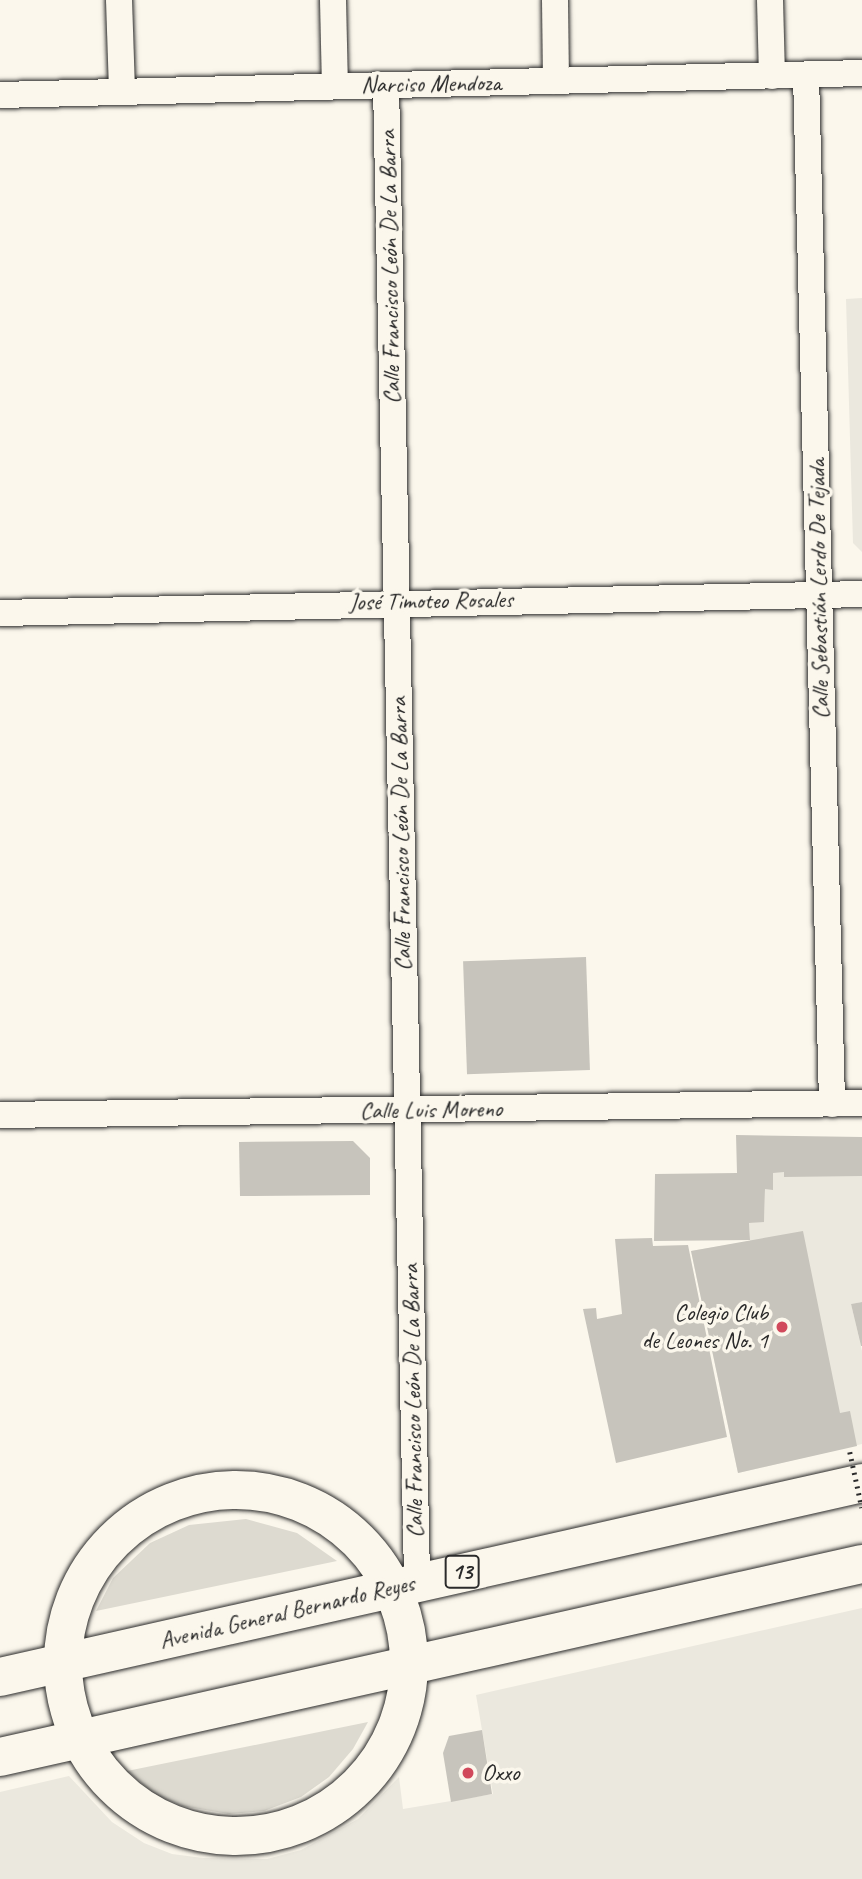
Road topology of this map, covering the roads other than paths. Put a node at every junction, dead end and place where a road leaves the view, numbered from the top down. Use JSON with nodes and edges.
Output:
{"nodes":[{"id":1,"x":119,"y":0,"type":"edge"},
{"id":2,"x":333,"y":0,"type":"edge"},
{"id":3,"x":555,"y":0,"type":"edge"},
{"id":4,"x":770,"y":0,"type":"edge"},
{"id":5,"x":862,"y":73,"type":"edge"},
{"id":6,"x":806,"y":75,"type":"junction"},
{"id":7,"x":772,"y":76,"type":"junction"},
{"id":8,"x":556,"y":80,"type":"junction"},
{"id":9,"x":386,"y":85,"type":"junction"},
{"id":10,"x":335,"y":86,"type":"junction"},
{"id":11,"x":121,"y":92,"type":"junction"},
{"id":12,"x":0,"y":95,"type":"edge"},
{"id":13,"x":819,"y":594,"type":"junction"},
{"id":14,"x":862,"y":594,"type":"edge"},
{"id":15,"x":396,"y":602,"type":"junction"},
{"id":16,"x":0,"y":613,"type":"edge"},
{"id":17,"x":862,"y":1103,"type":"edge"},
{"id":18,"x":832,"y":1104,"type":"junction"},
{"id":19,"x":407,"y":1111,"type":"junction"},
{"id":20,"x":0,"y":1115,"type":"edge"},
{"id":21,"x":856,"y":1468,"type":"edge"},
{"id":22,"x":862,"y":1564,"type":"edge"},
{"id":23,"x":406,"y":1585,"type":"junction"},
{"id":24,"x":63,"y":1663,"type":"junction"},
{"id":25,"x":408,"y":1669,"type":"junction"},
{"id":26,"x":0,"y":1677,"type":"edge"},
{"id":27,"x":80,"y":1739,"type":"junction"},
{"id":28,"x":0,"y":1757,"type":"edge"}],
"edges":[{"from":1,"to":11,"type":"street"},
{"from":2,"to":10,"type":"street"},
{"from":3,"to":8,"type":"street"},
{"from":4,"to":7,"type":"street"},
{"from":5,"to":6,"type":"street","name":"Narciso Mendoza"},
{"from":6,"to":7,"type":"street","name":"Narciso Mendoza"},
{"from":6,"to":13,"type":"street","name":"Calle Sebastián Lerdo De Tejada"},
{"from":7,"to":8,"type":"street","name":"Narciso Mendoza"},
{"from":8,"to":9,"type":"street","name":"Narciso Mendoza"},
{"from":9,"to":10,"type":"street","name":"Narciso Mendoza"},
{"from":9,"to":15,"type":"street","name":"Calle Francisco León De La Barra"},
{"from":10,"to":11,"type":"street","name":"Narciso Mendoza"},
{"from":11,"to":12,"type":"street","name":"Narciso Mendoza"},
{"from":13,"to":14,"type":"street","name":"José Timoteo Rosales"},
{"from":13,"to":15,"type":"street","name":"José Timoteo Rosales"},
{"from":13,"to":18,"type":"street","name":"Calle Sebastián Lerdo De Tejada"},
{"from":15,"to":16,"type":"street","name":"José Timoteo Rosales"},
{"from":15,"to":19,"type":"street","name":"Calle Francisco León De La Barra"},
{"from":17,"to":18,"type":"street","name":"Calle Luis Moreno"},
{"from":18,"to":19,"type":"street","name":"Calle Luis Moreno"},
{"from":19,"to":20,"type":"street","name":"Calle Luis Moreno"},
{"from":19,"to":23,"type":"street","name":"Calle Francisco León De La Barra"},
{"from":21,"to":23,"type":"main road","name":"Avenida General Bernardo Reyes","number":"13"},
{"from":22,"to":25,"type":"main road"},
{"from":23,"to":24,"type":"main road","name":"Avenida General Bernardo Reyes","number":"13"},
{"from":23,"to":24,"type":"main road"},
{"from":23,"to":25,"type":"main road"},
{"from":24,"to":26,"type":"main road","name":"Avenida General Bernardo Reyes","number":"13"},
{"from":24,"to":27,"type":"main road"},
{"from":25,"to":27,"type":"main road"},
{"from":25,"to":27,"type":"main road"},
{"from":27,"to":28,"type":"main road"}]}
